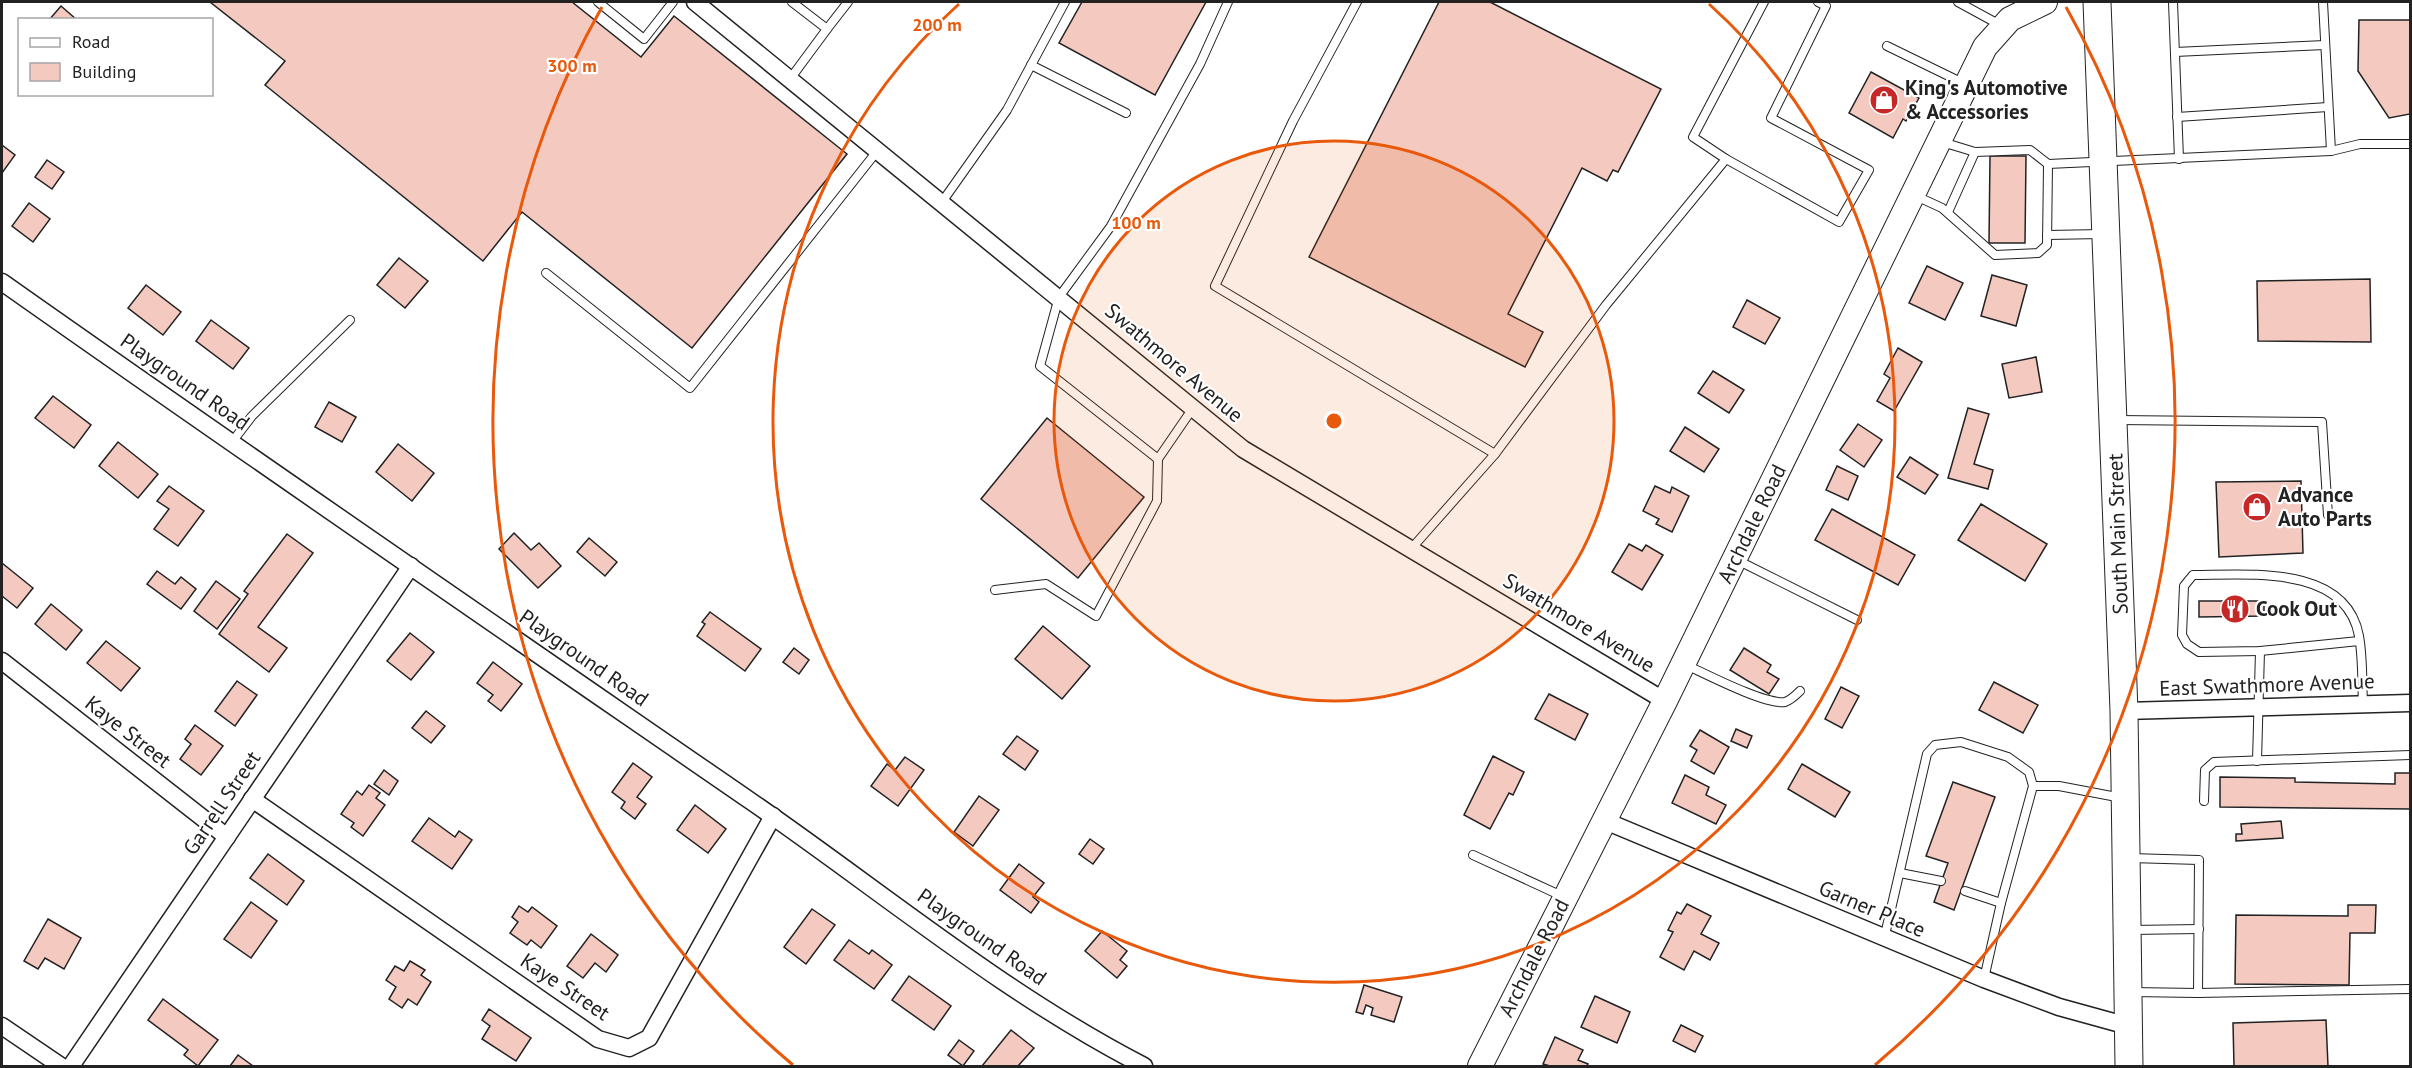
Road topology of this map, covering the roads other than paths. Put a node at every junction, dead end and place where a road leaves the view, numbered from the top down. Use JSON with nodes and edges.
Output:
{"nodes":[{"id":1,"x":598,"y":2,"type":"edge"},
{"id":2,"x":673,"y":2,"type":"edge"},
{"id":3,"x":695,"y":2,"type":"edge"},
{"id":4,"x":792,"y":2,"type":"edge"},
{"id":5,"x":848,"y":2,"type":"edge"},
{"id":6,"x":1065,"y":2,"type":"edge"},
{"id":7,"x":1228,"y":2,"type":"edge"},
{"id":8,"x":1357,"y":2,"type":"edge"},
{"id":9,"x":1764,"y":2,"type":"edge"},
{"id":10,"x":1818,"y":2,"type":"edge"},
{"id":11,"x":1958,"y":2,"type":"edge"},
{"id":12,"x":2044,"y":2,"type":"edge"},
{"id":13,"x":2097,"y":2,"type":"edge"},
{"id":14,"x":2173,"y":2,"type":"edge"},
{"id":15,"x":2323,"y":2,"type":"edge"},
{"id":16,"x":2003,"y":26,"type":"junction"},
{"id":17,"x":827,"y":29,"type":"junction"},
{"id":18,"x":2325,"y":45,"type":"junction"},
{"id":19,"x":1887,"y":46,"type":"dead end"},
{"id":20,"x":2175,"y":52,"type":"junction"},
{"id":21,"x":1030,"y":66,"type":"junction"},
{"id":22,"x":790,"y":79,"type":"junction"},
{"id":23,"x":1966,"y":85,"type":"junction"},
{"id":24,"x":2328,"y":107,"type":"junction"},
{"id":25,"x":1126,"y":113,"type":"dead end"},
{"id":26,"x":2177,"y":117,"type":"junction"},
{"id":27,"x":1938,"y":141,"type":"junction"},
{"id":28,"x":2410,"y":144,"type":"edge"},
{"id":29,"x":878,"y":150,"type":"junction"},
{"id":30,"x":2331,"y":151,"type":"junction"},
{"id":31,"x":1975,"y":152,"type":"junction"},
{"id":32,"x":1726,"y":159,"type":"junction"},
{"id":33,"x":2179,"y":159,"type":"junction"},
{"id":34,"x":2103,"y":163,"type":"junction"},
{"id":35,"x":2048,"y":164,"type":"junction"},
{"id":36,"x":1913,"y":195,"type":"junction"},
{"id":37,"x":942,"y":202,"type":"junction"},
{"id":38,"x":1947,"y":212,"type":"junction"},
{"id":39,"x":2106,"y":234,"type":"junction"},
{"id":40,"x":2047,"y":235,"type":"junction"},
{"id":41,"x":546,"y":273,"type":"dead end"},
{"id":42,"x":2,"y":282,"type":"edge"},
{"id":43,"x":1059,"y":297,"type":"junction"},
{"id":44,"x":350,"y":320,"type":"dead end"},
{"id":45,"x":1194,"y":408,"type":"junction"},
{"id":46,"x":2113,"y":420,"type":"junction"},
{"id":47,"x":232,"y":442,"type":"junction"},
{"id":48,"x":1495,"y":454,"type":"junction"},
{"id":49,"x":1158,"y":459,"type":"junction"},
{"id":50,"x":2328,"y":515,"type":"dead end"},
{"id":51,"x":1411,"y":549,"type":"junction"},
{"id":52,"x":1735,"y":559,"type":"junction"},
{"id":53,"x":411,"y":566,"type":"junction"},
{"id":54,"x":995,"y":590,"type":"dead end"},
{"id":55,"x":1857,"y":620,"type":"dead end"},
{"id":56,"x":2359,"y":641,"type":"junction"},
{"id":57,"x":2260,"y":651,"type":"junction"},
{"id":58,"x":2,"y":661,"type":"edge"},
{"id":59,"x":1683,"y":664,"type":"junction"},
{"id":60,"x":1800,"y":691,"type":"dead end"},
{"id":61,"x":1665,"y":700,"type":"junction"},
{"id":62,"x":2410,"y":704,"type":"edge"},
{"id":63,"x":2363,"y":705,"type":"junction"},
{"id":64,"x":2259,"y":707,"type":"junction"},
{"id":65,"x":2124,"y":711,"type":"junction"},
{"id":66,"x":2410,"y":755,"type":"edge"},
{"id":67,"x":2257,"y":761,"type":"junction"},
{"id":68,"x":2033,"y":786,"type":"junction"},
{"id":69,"x":2125,"y":798,"type":"junction"},
{"id":70,"x":252,"y":799,"type":"junction"},
{"id":71,"x":2204,"y":801,"type":"dead end"},
{"id":72,"x":773,"y":816,"type":"junction"},
{"id":73,"x":1603,"y":820,"type":"junction"},
{"id":74,"x":227,"y":837,"type":"junction"},
{"id":75,"x":1473,"y":855,"type":"dead end"},
{"id":76,"x":2126,"y":858,"type":"junction"},
{"id":77,"x":1900,"y":873,"type":"junction"},
{"id":78,"x":1941,"y":881,"type":"dead end"},
{"id":79,"x":1965,"y":891,"type":"dead end"},
{"id":80,"x":1564,"y":897,"type":"junction"},
{"id":81,"x":2001,"y":903,"type":"junction"},
{"id":82,"x":2199,"y":929,"type":"junction"},
{"id":83,"x":2127,"y":930,"type":"junction"},
{"id":84,"x":1884,"y":939,"type":"junction"},
{"id":85,"x":1984,"y":979,"type":"junction"},
{"id":86,"x":2410,"y":989,"type":"edge"},
{"id":87,"x":2128,"y":992,"type":"junction"},
{"id":88,"x":2198,"y":993,"type":"junction"},
{"id":89,"x":2,"y":1026,"type":"edge"},
{"id":90,"x":2128,"y":1026,"type":"junction"},
{"id":91,"x":61,"y":1066,"type":"edge"},
{"id":92,"x":71,"y":1066,"type":"edge"},
{"id":93,"x":1144,"y":1066,"type":"edge"},
{"id":94,"x":1480,"y":1066,"type":"edge"},
{"id":95,"x":2129,"y":1066,"type":"edge"}],
"edges":[{"from":1,"to":2,"type":"lane"},
{"from":3,"to":22,"type":"street","name":"Swathmore Avenue"},
{"from":4,"to":17,"type":"lane"},
{"from":5,"to":17,"type":"lane"},
{"from":6,"to":21,"type":"lane"},
{"from":7,"to":43,"type":"lane"},
{"from":8,"to":48,"type":"lane"},
{"from":9,"to":32,"type":"lane"},
{"from":10,"to":32,"type":"lane"},
{"from":11,"to":16,"type":"lane"},
{"from":12,"to":16,"type":"main road","name":"Archdale Road"},
{"from":13,"to":34,"type":"main road","name":"South Main Street"},
{"from":14,"to":20,"type":"lane"},
{"from":15,"to":18,"type":"lane"},
{"from":16,"to":23,"type":"main road","name":"Archdale Road"},
{"from":17,"to":22,"type":"lane"},
{"from":18,"to":20,"type":"lane"},
{"from":18,"to":24,"type":"lane"},
{"from":19,"to":23,"type":"lane"},
{"from":20,"to":26,"type":"lane"},
{"from":21,"to":25,"type":"lane"},
{"from":21,"to":37,"type":"lane"},
{"from":22,"to":29,"type":"street","name":"Swathmore Avenue"},
{"from":23,"to":27,"type":"main road","name":"Archdale Road"},
{"from":24,"to":26,"type":"lane"},
{"from":24,"to":30,"type":"lane"},
{"from":26,"to":33,"type":"lane"},
{"from":27,"to":31,"type":"lane"},
{"from":27,"to":36,"type":"main road","name":"Archdale Road"},
{"from":28,"to":30,"type":"lane"},
{"from":29,"to":37,"type":"street","name":"Swathmore Avenue"},
{"from":29,"to":41,"type":"lane"},
{"from":30,"to":33,"type":"lane"},
{"from":31,"to":35,"type":"lane"},
{"from":31,"to":38,"type":"lane"},
{"from":32,"to":48,"type":"lane"},
{"from":33,"to":34,"type":"lane"},
{"from":34,"to":35,"type":"lane"},
{"from":34,"to":39,"type":"main road","name":"South Main Street"},
{"from":35,"to":40,"type":"lane"},
{"from":36,"to":38,"type":"lane"},
{"from":36,"to":52,"type":"main road","name":"Archdale Road"},
{"from":37,"to":43,"type":"street","name":"Swathmore Avenue"},
{"from":38,"to":40,"type":"lane"},
{"from":39,"to":40,"type":"lane"},
{"from":39,"to":46,"type":"main road","name":"South Main Street"},
{"from":42,"to":47,"type":"street","name":"Playground Road"},
{"from":43,"to":45,"type":"street","name":"Swathmore Avenue"},
{"from":43,"to":49,"type":"lane"},
{"from":44,"to":47,"type":"lane"},
{"from":45,"to":49,"type":"lane"},
{"from":45,"to":51,"type":"street","name":"Swathmore Avenue"},
{"from":46,"to":50,"type":"lane"},
{"from":46,"to":65,"type":"main road","name":"South Main Street"},
{"from":47,"to":53,"type":"street","name":"Playground Road"},
{"from":48,"to":51,"type":"lane"},
{"from":49,"to":54,"type":"lane"},
{"from":51,"to":61,"type":"street","name":"Swathmore Avenue"},
{"from":52,"to":55,"type":"lane"},
{"from":52,"to":59,"type":"main road","name":"Archdale Road"},
{"from":53,"to":70,"type":"street","name":"Garrell Street"},
{"from":53,"to":72,"type":"street","name":"Playground Road"},
{"from":56,"to":57,"type":"lane"},
{"from":56,"to":57,"type":"lane"},
{"from":56,"to":63,"type":"lane"},
{"from":57,"to":64,"type":"lane"},
{"from":58,"to":74,"type":"street","name":"Kaye Street"},
{"from":59,"to":60,"type":"lane"},
{"from":59,"to":61,"type":"main road","name":"Archdale Road"},
{"from":61,"to":73,"type":"main road","name":"Archdale Road"},
{"from":62,"to":63,"type":"street","name":"East Swathmore Avenue"},
{"from":63,"to":64,"type":"street","name":"East Swathmore Avenue"},
{"from":64,"to":65,"type":"street","name":"East Swathmore Avenue"},
{"from":64,"to":67,"type":"lane"},
{"from":65,"to":69,"type":"main road","name":"South Main Street"},
{"from":66,"to":67,"type":"lane"},
{"from":67,"to":71,"type":"lane"},
{"from":68,"to":69,"type":"lane"},
{"from":68,"to":77,"type":"lane"},
{"from":68,"to":81,"type":"lane"},
{"from":69,"to":76,"type":"main road","name":"South Main Street"},
{"from":70,"to":72,"type":"street","name":"Kaye Street"},
{"from":70,"to":74,"type":"street","name":"Garrell Street"},
{"from":72,"to":93,"type":"street","name":"Playground Road"},
{"from":73,"to":80,"type":"main road","name":"Archdale Road"},
{"from":73,"to":84,"type":"street","name":"Garner Place"},
{"from":74,"to":92,"type":"street","name":"Garrell Street"},
{"from":75,"to":80,"type":"lane"},
{"from":76,"to":82,"type":"lane"},
{"from":76,"to":83,"type":"main road","name":"South Main Street"},
{"from":77,"to":78,"type":"lane"},
{"from":77,"to":84,"type":"lane"},
{"from":79,"to":81,"type":"lane"},
{"from":80,"to":94,"type":"main road","name":"Archdale Road"},
{"from":81,"to":85,"type":"lane"},
{"from":82,"to":83,"type":"lane"},
{"from":82,"to":88,"type":"lane"},
{"from":83,"to":87,"type":"main road","name":"South Main Street"},
{"from":84,"to":85,"type":"street","name":"Garner Place"},
{"from":85,"to":90,"type":"street","name":"Garner Place"},
{"from":86,"to":88,"type":"lane"},
{"from":87,"to":88,"type":"lane"},
{"from":87,"to":90,"type":"main road","name":"South Main Street"},
{"from":89,"to":91,"type":"street"},
{"from":90,"to":95,"type":"main road","name":"South Main Street"}]}
